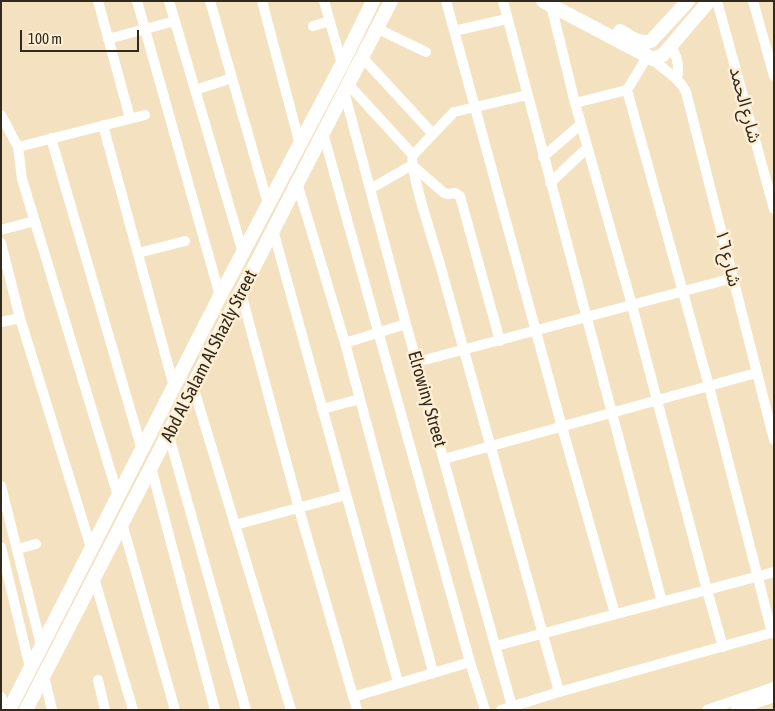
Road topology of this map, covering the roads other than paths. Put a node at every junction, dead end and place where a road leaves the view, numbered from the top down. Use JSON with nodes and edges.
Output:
{"nodes":[{"id":1,"x":98,"y":1,"type":"edge"},
{"id":2,"x":136,"y":1,"type":"edge"},
{"id":3,"x":169,"y":1,"type":"edge"},
{"id":4,"x":210,"y":1,"type":"edge"},
{"id":5,"x":262,"y":1,"type":"edge"},
{"id":6,"x":324,"y":1,"type":"edge"},
{"id":7,"x":391,"y":1,"type":"edge"},
{"id":8,"x":446,"y":1,"type":"edge"},
{"id":9,"x":503,"y":1,"type":"edge"},
{"id":10,"x":688,"y":1,"type":"edge"},
{"id":11,"x":709,"y":1,"type":"edge"},
{"id":12,"x":717,"y":1,"type":"edge"},
{"id":13,"x":753,"y":1,"type":"edge"},
{"id":14,"x":370,"y":3,"type":"edge"},
{"id":15,"x":553,"y":3,"type":"edge"},
{"id":16,"x":507,"y":18,"type":"junction"},
{"id":17,"x":174,"y":21,"type":"junction"},
{"id":18,"x":330,"y":21,"type":"junction"},
{"id":19,"x":313,"y":26,"type":"dead end"},
{"id":20,"x":377,"y":26,"type":"junction"},
{"id":21,"x":144,"y":29,"type":"junction"},
{"id":22,"x":454,"y":31,"type":"junction"},
{"id":23,"x":108,"y":39,"type":"junction"},
{"id":24,"x":644,"y":42,"type":"junction"},
{"id":25,"x":670,"y":46,"type":"junction"},
{"id":26,"x":426,"y":52,"type":"dead end"},
{"id":27,"x":362,"y":57,"type":"junction"},
{"id":28,"x":650,"y":58,"type":"junction"},
{"id":29,"x":342,"y":64,"type":"junction"},
{"id":30,"x":774,"y":76,"type":"edge"},
{"id":31,"x":232,"y":78,"type":"junction"},
{"id":32,"x":677,"y":79,"type":"junction"},
{"id":33,"x":346,"y":87,"type":"junction"},
{"id":34,"x":195,"y":90,"type":"junction"},
{"id":35,"x":627,"y":90,"type":"junction"},
{"id":36,"x":527,"y":95,"type":"junction"},
{"id":37,"x":574,"y":102,"type":"junction"},
{"id":38,"x":474,"y":107,"type":"junction"},
{"id":39,"x":1,"y":115,"type":"edge"},
{"id":40,"x":145,"y":115,"type":"dead end"},
{"id":41,"x":130,"y":118,"type":"junction"},
{"id":42,"x":581,"y":124,"type":"junction"},
{"id":43,"x":103,"y":125,"type":"junction"},
{"id":44,"x":323,"y":132,"type":"junction"},
{"id":45,"x":432,"y":133,"type":"junction"},
{"id":46,"x":52,"y":138,"type":"junction"},
{"id":47,"x":300,"y":145,"type":"junction"},
{"id":48,"x":18,"y":147,"type":"junction"},
{"id":49,"x":587,"y":148,"type":"junction"},
{"id":50,"x":543,"y":156,"type":"junction"},
{"id":51,"x":412,"y":160,"type":"junction"},
{"id":52,"x":297,"y":183,"type":"junction"},
{"id":53,"x":550,"y":183,"type":"junction"},
{"id":54,"x":370,"y":189,"type":"junction"},
{"id":55,"x":772,"y":192,"type":"edge"},
{"id":56,"x":268,"y":204,"type":"junction"},
{"id":57,"x":774,"y":209,"type":"edge"},
{"id":58,"x":35,"y":221,"type":"junction"},
{"id":59,"x":1,"y":230,"type":"edge"},
{"id":60,"x":273,"y":230,"type":"junction"},
{"id":61,"x":185,"y":240,"type":"dead end"},
{"id":62,"x":1,"y":243,"type":"edge"},
{"id":63,"x":138,"y":253,"type":"junction"},
{"id":64,"x":243,"y":253,"type":"junction"},
{"id":65,"x":733,"y":278,"type":"junction"},
{"id":66,"x":683,"y":291,"type":"junction"},
{"id":67,"x":241,"y":293,"type":"junction"},
{"id":68,"x":220,"y":296,"type":"junction"},
{"id":69,"x":632,"y":305,"type":"junction"},
{"id":70,"x":20,"y":318,"type":"junction"},
{"id":71,"x":586,"y":318,"type":"junction"},
{"id":72,"x":1,"y":322,"type":"edge"},
{"id":73,"x":406,"y":324,"type":"junction"},
{"id":74,"x":536,"y":331,"type":"junction"},
{"id":75,"x":378,"y":333,"type":"junction"},
{"id":76,"x":500,"y":341,"type":"junction"},
{"id":77,"x":345,"y":343,"type":"junction"},
{"id":78,"x":464,"y":350,"type":"junction"},
{"id":79,"x":417,"y":362,"type":"junction"},
{"id":80,"x":756,"y":373,"type":"junction"},
{"id":81,"x":193,"y":386,"type":"junction"},
{"id":82,"x":709,"y":386,"type":"junction"},
{"id":83,"x":174,"y":388,"type":"junction"},
{"id":84,"x":360,"y":399,"type":"junction"},
{"id":85,"x":657,"y":400,"type":"junction"},
{"id":86,"x":166,"y":403,"type":"junction"},
{"id":87,"x":769,"y":404,"type":"edge"},
{"id":88,"x":322,"y":409,"type":"junction"},
{"id":89,"x":180,"y":412,"type":"junction"},
{"id":90,"x":612,"y":413,"type":"junction"},
{"id":91,"x":562,"y":427,"type":"junction"},
{"id":92,"x":168,"y":436,"type":"junction"},
{"id":93,"x":774,"y":440,"type":"edge"},
{"id":94,"x":491,"y":446,"type":"junction"},
{"id":95,"x":142,"y":450,"type":"junction"},
{"id":96,"x":444,"y":460,"type":"junction"},
{"id":97,"x":151,"y":467,"type":"junction"},
{"id":98,"x":1,"y":486,"type":"edge"},
{"id":99,"x":346,"y":495,"type":"junction"},
{"id":100,"x":118,"y":496,"type":"junction"},
{"id":101,"x":299,"y":508,"type":"junction"},
{"id":102,"x":122,"y":524,"type":"junction"},
{"id":103,"x":235,"y":525,"type":"junction"},
{"id":104,"x":36,"y":544,"type":"dead end"},
{"id":105,"x":1,"y":547,"type":"edge"},
{"id":106,"x":17,"y":549,"type":"junction"},
{"id":107,"x":92,"y":551,"type":"junction"},
{"id":108,"x":774,"y":572,"type":"edge"},
{"id":109,"x":757,"y":577,"type":"junction"},
{"id":110,"x":94,"y":578,"type":"junction"},
{"id":111,"x":707,"y":590,"type":"junction"},
{"id":112,"x":662,"y":602,"type":"junction"},
{"id":113,"x":615,"y":614,"type":"junction"},
{"id":114,"x":542,"y":633,"type":"junction"},
{"id":115,"x":773,"y":633,"type":"edge"},
{"id":116,"x":41,"y":645,"type":"junction"},
{"id":117,"x":496,"y":646,"type":"junction"},
{"id":118,"x":723,"y":647,"type":"junction"},
{"id":119,"x":470,"y":662,"type":"junction"},
{"id":120,"x":30,"y":668,"type":"junction"},
{"id":121,"x":433,"y":672,"type":"junction"},
{"id":122,"x":44,"y":676,"type":"junction"},
{"id":123,"x":98,"y":680,"type":"dead end"},
{"id":124,"x":398,"y":682,"type":"junction"},
{"id":125,"x":774,"y":687,"type":"edge"},
{"id":126,"x":559,"y":692,"type":"junction"},
{"id":127,"x":353,"y":696,"type":"junction"},
{"id":128,"x":1,"y":697,"type":"edge"},
{"id":129,"x":774,"y":697,"type":"edge"},
{"id":130,"x":758,"y":706,"type":"edge"},
{"id":131,"x":31,"y":707,"type":"edge"},
{"id":132,"x":513,"y":708,"type":"edge"},
{"id":133,"x":8,"y":710,"type":"edge"},
{"id":134,"x":52,"y":710,"type":"edge"},
{"id":135,"x":105,"y":710,"type":"edge"},
{"id":136,"x":133,"y":710,"type":"edge"},
{"id":137,"x":175,"y":710,"type":"edge"},
{"id":138,"x":215,"y":710,"type":"edge"},
{"id":139,"x":246,"y":710,"type":"edge"},
{"id":140,"x":291,"y":710,"type":"edge"},
{"id":141,"x":357,"y":710,"type":"edge"},
{"id":142,"x":485,"y":710,"type":"edge"},
{"id":143,"x":501,"y":710,"type":"edge"},
{"id":144,"x":707,"y":710,"type":"edge"},
{"id":145,"x":736,"y":710,"type":"edge"}],
"edges":[{"from":1,"to":23,"type":"street"},
{"from":2,"to":21,"type":"street"},
{"from":3,"to":17,"type":"street"},
{"from":4,"to":31,"type":"street"},
{"from":5,"to":47,"type":"street"},
{"from":6,"to":18,"type":"street"},
{"from":7,"to":20,"type":"main road","name":"Abd Al Salam Al Shazly Street"},
{"from":8,"to":22,"type":"street"},
{"from":9,"to":16,"type":"street"},
{"from":10,"to":24,"type":"main road"},
{"from":11,"to":25,"type":"main road"},
{"from":12,"to":55,"type":"street","name":"شارع الحمد"},
{"from":13,"to":30,"type":"street"},
{"from":14,"to":20,"type":"main road"},
{"from":14,"to":29,"type":"main road","name":"Abd Al Salam Al Shazly Street"},
{"from":15,"to":24,"type":"main road"},
{"from":15,"to":28,"type":"main road"},
{"from":15,"to":37,"type":"street"},
{"from":16,"to":22,"type":"street"},
{"from":16,"to":36,"type":"street"},
{"from":17,"to":21,"type":"street"},
{"from":17,"to":34,"type":"street"},
{"from":18,"to":19,"type":"street"},
{"from":18,"to":29,"type":"street"},
{"from":20,"to":26,"type":"street"},
{"from":20,"to":27,"type":"main road","name":"Abd Al Salam Al Shazly Street"},
{"from":21,"to":23,"type":"street"},
{"from":21,"to":68,"type":"street"},
{"from":22,"to":38,"type":"street"},
{"from":23,"to":41,"type":"street"},
{"from":24,"to":28,"type":"street"},
{"from":25,"to":28,"type":"main road"},
{"from":25,"to":32,"type":"street","name":"شارع ١٦"},
{"from":27,"to":33,"type":"main road","name":"Abd Al Salam Al Shazly Street"},
{"from":27,"to":45,"type":"street"},
{"from":28,"to":32,"type":"street","name":"شارع ١٦"},
{"from":28,"to":35,"type":"street"},
{"from":29,"to":47,"type":"main road","name":"Abd Al Salam Al Shazly Street"},
{"from":31,"to":34,"type":"street"},
{"from":31,"to":56,"type":"street"},
{"from":32,"to":65,"type":"street","name":"شارع ١٦"},
{"from":33,"to":44,"type":"main road","name":"Abd Al Salam Al Shazly Street"},
{"from":33,"to":51,"type":"street"},
{"from":33,"to":54,"type":"street","name":"Elrowiny Street"},
{"from":34,"to":64,"type":"street"},
{"from":35,"to":37,"type":"street"},
{"from":35,"to":66,"type":"street"},
{"from":36,"to":38,"type":"street"},
{"from":36,"to":50,"type":"street"},
{"from":37,"to":42,"type":"street"},
{"from":38,"to":45,"type":"street"},
{"from":38,"to":74,"type":"street"},
{"from":39,"to":48,"type":"street"},
{"from":40,"to":41,"type":"street"},
{"from":41,"to":43,"type":"street"},
{"from":42,"to":49,"type":"street"},
{"from":42,"to":50,"type":"street"},
{"from":43,"to":46,"type":"street"},
{"from":43,"to":63,"type":"street"},
{"from":44,"to":52,"type":"main road","name":"Abd Al Salam Al Shazly Street"},
{"from":44,"to":75,"type":"street"},
{"from":45,"to":51,"type":"street"},
{"from":46,"to":48,"type":"street"},
{"from":46,"to":95,"type":"street"},
{"from":47,"to":56,"type":"main road","name":"Abd Al Salam Al Shazly Street"},
{"from":48,"to":58,"type":"street"},
{"from":49,"to":53,"type":"street"},
{"from":49,"to":69,"type":"street"},
{"from":50,"to":53,"type":"street"},
{"from":51,"to":54,"type":"street"},
{"from":51,"to":76,"type":"street"},
{"from":51,"to":78,"type":"street"},
{"from":52,"to":60,"type":"main road","name":"Abd Al Salam Al Shazly Street"},
{"from":52,"to":77,"type":"street"},
{"from":53,"to":71,"type":"street"},
{"from":54,"to":73,"type":"street","name":"Elrowiny Street"},
{"from":55,"to":57,"type":"street","name":"شارع الحمد"},
{"from":56,"to":64,"type":"main road","name":"Abd Al Salam Al Shazly Street"},
{"from":58,"to":59,"type":"street"},
{"from":58,"to":100,"type":"street"},
{"from":60,"to":67,"type":"main road","name":"Abd Al Salam Al Shazly Street"},
{"from":60,"to":88,"type":"street"},
{"from":61,"to":63,"type":"street"},
{"from":62,"to":70,"type":"street"},
{"from":63,"to":83,"type":"street"},
{"from":64,"to":68,"type":"main road","name":"Abd Al Salam Al Shazly Street"},
{"from":65,"to":66,"type":"street"},
{"from":65,"to":80,"type":"street","name":"شارع ١٦"},
{"from":66,"to":69,"type":"street"},
{"from":66,"to":82,"type":"street"},
{"from":67,"to":81,"type":"main road","name":"Abd Al Salam Al Shazly Street"},
{"from":67,"to":101,"type":"street"},
{"from":68,"to":83,"type":"main road","name":"Abd Al Salam Al Shazly Street"},
{"from":69,"to":71,"type":"street"},
{"from":69,"to":85,"type":"street"},
{"from":70,"to":72,"type":"street"},
{"from":70,"to":107,"type":"street"},
{"from":71,"to":74,"type":"street"},
{"from":71,"to":90,"type":"street"},
{"from":73,"to":75,"type":"street"},
{"from":73,"to":79,"type":"street","name":"Elrowiny Street"},
{"from":74,"to":76,"type":"street"},
{"from":74,"to":91,"type":"street"},
{"from":75,"to":77,"type":"street"},
{"from":75,"to":119,"type":"street"},
{"from":76,"to":78,"type":"street"},
{"from":77,"to":84,"type":"street"},
{"from":78,"to":79,"type":"street"},
{"from":78,"to":94,"type":"street"},
{"from":79,"to":96,"type":"street","name":"Elrowiny Street"},
{"from":80,"to":82,"type":"street"},
{"from":80,"to":87,"type":"street","name":"شارع ١٦"},
{"from":81,"to":89,"type":"main road","name":"Abd Al Salam Al Shazly Street"},
{"from":81,"to":103,"type":"street"},
{"from":82,"to":85,"type":"street"},
{"from":82,"to":109,"type":"street"},
{"from":83,"to":86,"type":"main road","name":"Abd Al Salam Al Shazly Street"},
{"from":84,"to":88,"type":"street"},
{"from":84,"to":121,"type":"street"},
{"from":85,"to":90,"type":"street"},
{"from":85,"to":111,"type":"street"},
{"from":86,"to":89,"type":"main road"},
{"from":86,"to":95,"type":"main road","name":"Abd Al Salam Al Shazly Street"},
{"from":87,"to":93,"type":"street","name":"شارع ١٦"},
{"from":88,"to":99,"type":"street"},
{"from":89,"to":92,"type":"main road","name":"Abd Al Salam Al Shazly Street"},
{"from":90,"to":91,"type":"street"},
{"from":90,"to":112,"type":"street"},
{"from":91,"to":94,"type":"street"},
{"from":91,"to":113,"type":"street"},
{"from":92,"to":97,"type":"main road","name":"Abd Al Salam Al Shazly Street"},
{"from":92,"to":139,"type":"street"},
{"from":94,"to":96,"type":"street"},
{"from":94,"to":114,"type":"street"},
{"from":95,"to":100,"type":"main road","name":"Abd Al Salam Al Shazly Street"},
{"from":96,"to":117,"type":"street","name":"Elrowiny Street"},
{"from":97,"to":102,"type":"main road","name":"Abd Al Salam Al Shazly Street"},
{"from":97,"to":138,"type":"street"},
{"from":98,"to":106,"type":"street"},
{"from":99,"to":101,"type":"street"},
{"from":99,"to":124,"type":"street"},
{"from":100,"to":107,"type":"main road","name":"Abd Al Salam Al Shazly Street"},
{"from":101,"to":103,"type":"street"},
{"from":101,"to":127,"type":"street"},
{"from":102,"to":110,"type":"main road","name":"Abd Al Salam Al Shazly Street"},
{"from":102,"to":137,"type":"street"},
{"from":103,"to":140,"type":"street"},
{"from":104,"to":106,"type":"street"},
{"from":105,"to":120,"type":"street"},
{"from":106,"to":116,"type":"street"},
{"from":107,"to":116,"type":"main road","name":"Abd Al Salam Al Shazly Street"},
{"from":108,"to":109,"type":"street"},
{"from":109,"to":111,"type":"street"},
{"from":109,"to":115,"type":"street"},
{"from":110,"to":122,"type":"main road","name":"Abd Al Salam Al Shazly Street"},
{"from":110,"to":136,"type":"street"},
{"from":111,"to":112,"type":"street"},
{"from":111,"to":118,"type":"street"},
{"from":112,"to":113,"type":"street"},
{"from":113,"to":114,"type":"street"},
{"from":114,"to":117,"type":"street"},
{"from":114,"to":126,"type":"street"},
{"from":115,"to":118,"type":"street"},
{"from":116,"to":120,"type":"main road","name":"Abd Al Salam Al Shazly Street"},
{"from":117,"to":132,"type":"street","name":"Elrowiny Street"},
{"from":118,"to":126,"type":"street"},
{"from":119,"to":121,"type":"street"},
{"from":119,"to":142,"type":"street"},
{"from":120,"to":133,"type":"main road","name":"Abd Al Salam Al Shazly Street"},
{"from":121,"to":124,"type":"street"},
{"from":122,"to":131,"type":"main road","name":"Abd Al Salam Al Shazly Street"},
{"from":122,"to":134,"type":"street"},
{"from":123,"to":135,"type":"street"},
{"from":124,"to":127,"type":"street"},
{"from":125,"to":144,"type":"street"},
{"from":126,"to":132,"type":"street"},
{"from":127,"to":141,"type":"street"},
{"from":128,"to":133,"type":"street"},
{"from":129,"to":130,"type":"street"},
{"from":130,"to":145,"type":"street"},
{"from":132,"to":143,"type":"street"}]}
